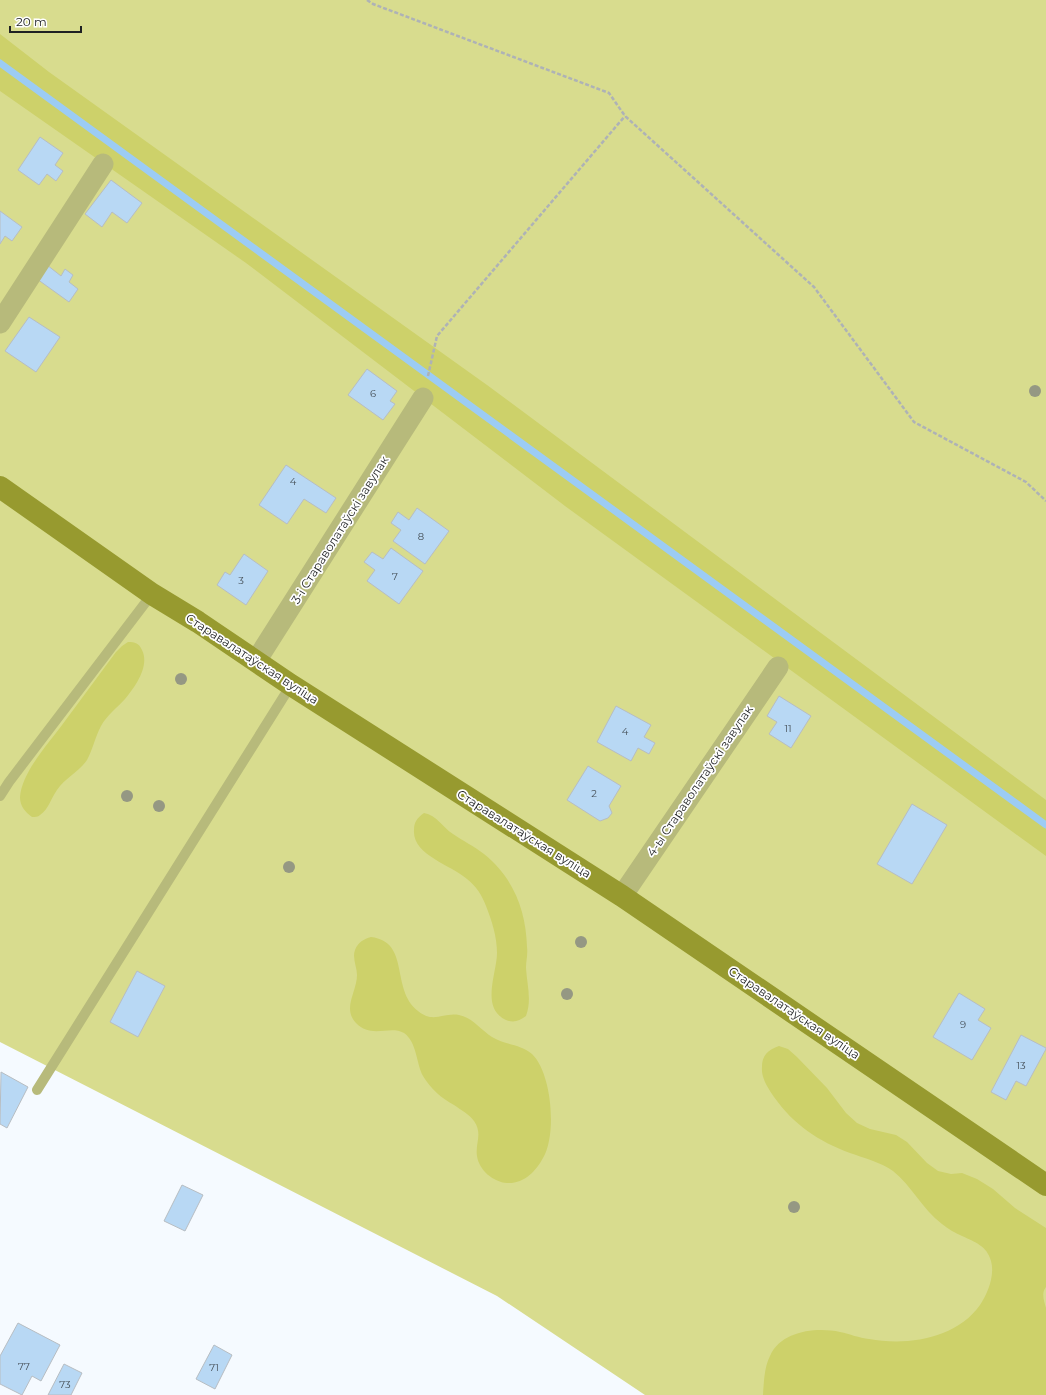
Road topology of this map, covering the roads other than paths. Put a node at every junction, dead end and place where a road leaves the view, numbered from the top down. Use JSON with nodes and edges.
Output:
{"nodes":[{"id":1,"x":103,"y":164,"type":"dead end"},
{"id":2,"x":0,"y":323,"type":"edge"},
{"id":3,"x":423,"y":398,"type":"road end"},
{"id":4,"x":0,"y":487,"type":"edge"},
{"id":5,"x":152,"y":594,"type":"junction"},
{"id":6,"x":256,"y":661,"type":"junction"},
{"id":7,"x":778,"y":667,"type":"dead end"},
{"id":8,"x":290,"y":685,"type":"junction"},
{"id":9,"x":0,"y":796,"type":"edge"},
{"id":10,"x":622,"y":896,"type":"junction"},
{"id":11,"x":37,"y":1090,"type":"dead end"},
{"id":12,"x":1046,"y":1185,"type":"edge"}],
"edges":[{"from":1,"to":2,"type":"street"},
{"from":3,"to":6,"type":"street","name":"3-і Стараволатаўскі завулак"},
{"from":4,"to":5,"type":"street","name":"Старавалатаўская вуліца"},
{"from":5,"to":6,"type":"street","name":"Старавалатаўская вуліца"},
{"from":5,"to":9,"type":"lane"},
{"from":6,"to":8,"type":"street","name":"Старавалатаўская вуліца"},
{"from":7,"to":10,"type":"street","name":"4-ы Стараволатаўскі завулак"},
{"from":8,"to":10,"type":"street","name":"Старавалатаўская вуліца"},
{"from":8,"to":11,"type":"lane"},
{"from":10,"to":12,"type":"street","name":"Старавалатаўская вуліца"}]}
